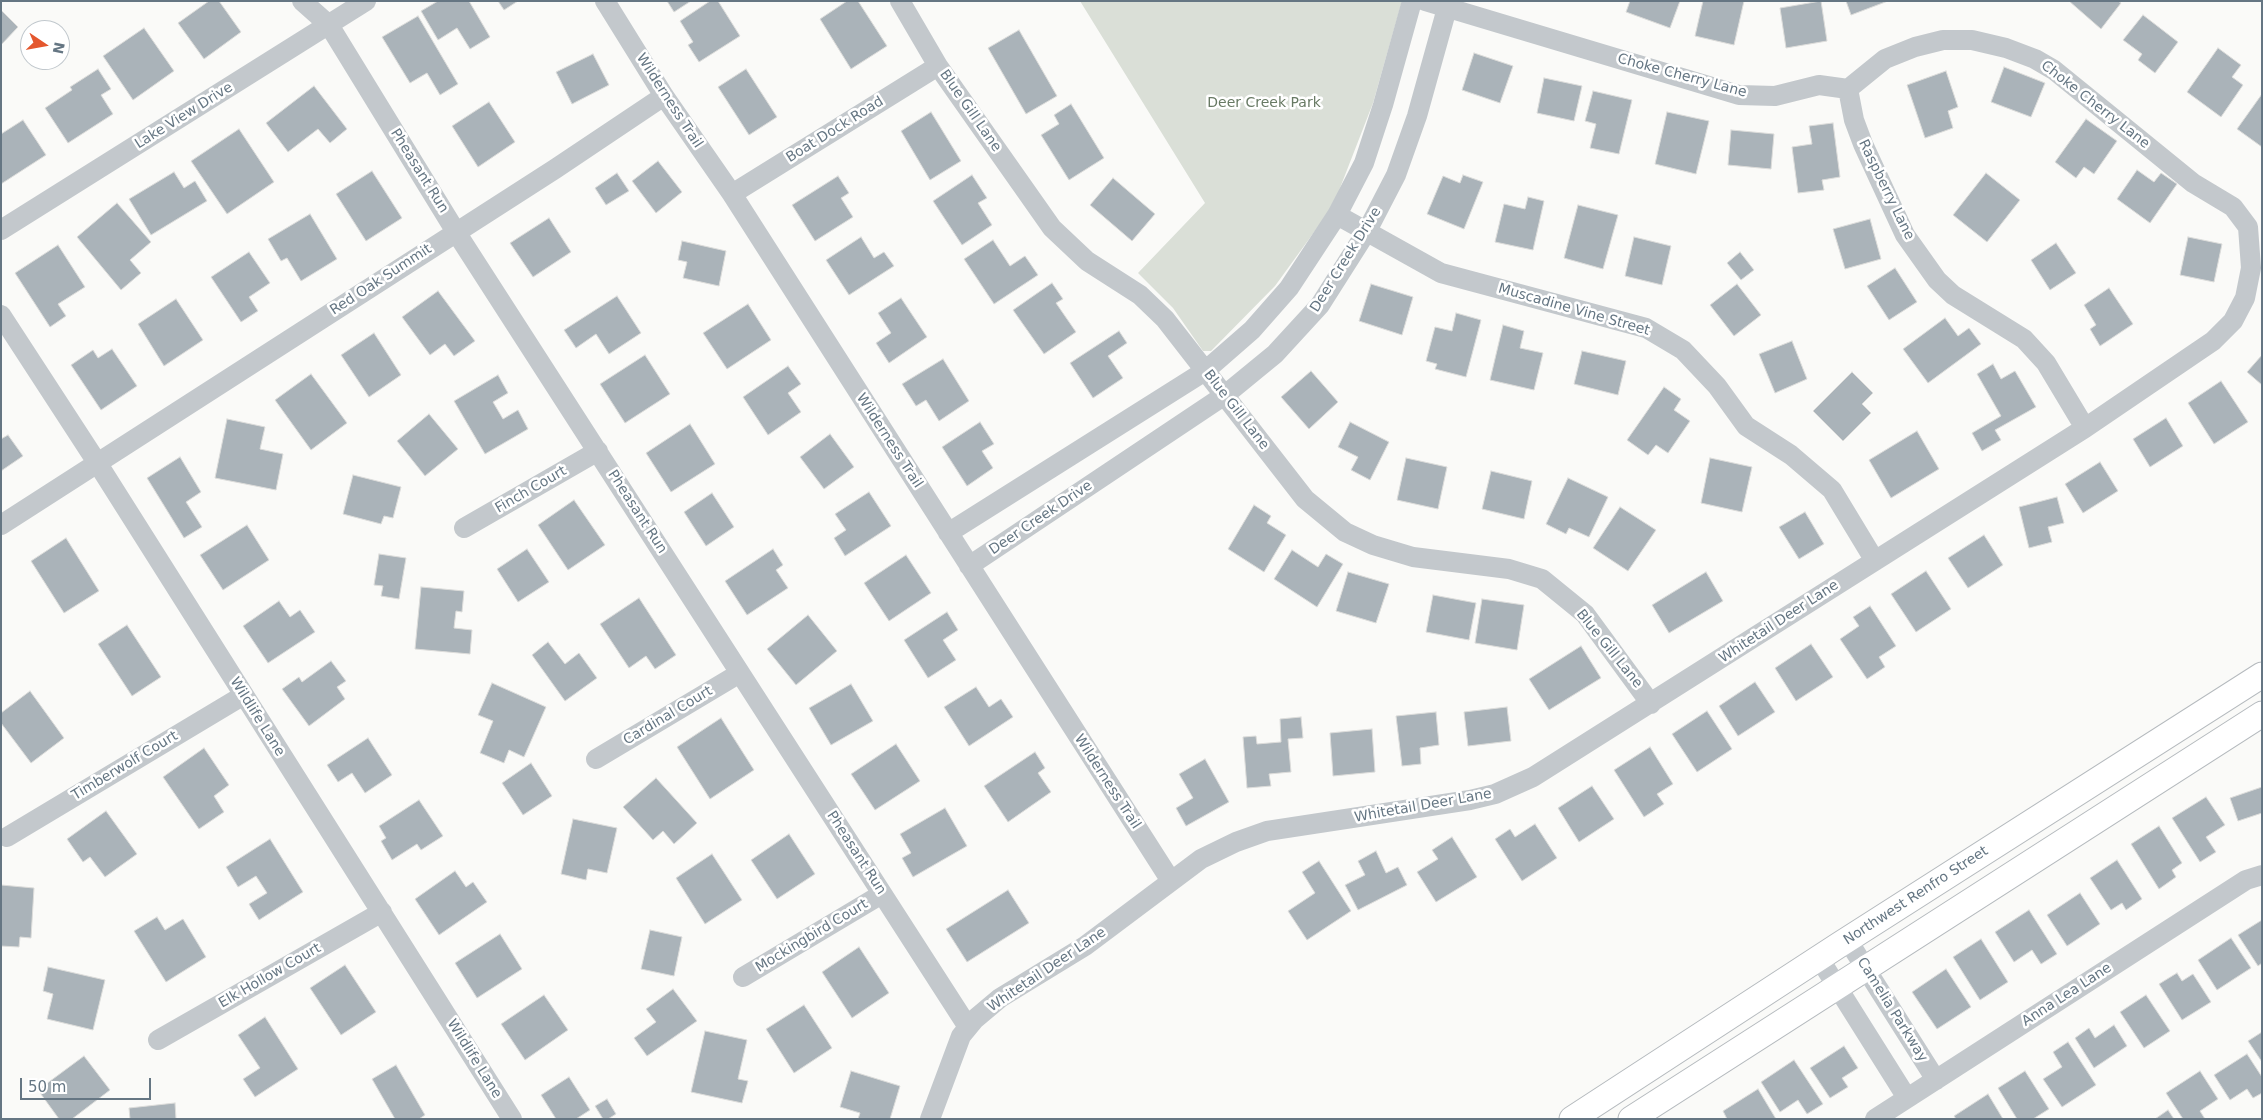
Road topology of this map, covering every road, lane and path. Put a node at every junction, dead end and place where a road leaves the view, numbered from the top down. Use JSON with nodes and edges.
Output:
{"nodes":[{"id":1,"x":302,"y":1,"type":"edge"},
{"id":2,"x":366,"y":1,"type":"edge"},
{"id":3,"x":605,"y":1,"type":"edge"},
{"id":4,"x":900,"y":1,"type":"edge"},
{"id":5,"x":1412,"y":1,"type":"edge"},
{"id":6,"x":1425,"y":1,"type":"edge"},
{"id":7,"x":1448,"y":4,"type":"edge"},
{"id":8,"x":329,"y":25,"type":"junction"},
{"id":9,"x":938,"y":66,"type":"junction"},
{"id":10,"x":1848,"y":89,"type":"junction"},
{"id":11,"x":664,"y":96,"type":"junction"},
{"id":12,"x":732,"y":194,"type":"junction"},
{"id":13,"x":1337,"y":215,"type":"junction"},
{"id":14,"x":1,"y":230,"type":"edge"},
{"id":15,"x":1367,"y":231,"type":"junction"},
{"id":16,"x":456,"y":232,"type":"junction"},
{"id":17,"x":1,"y":315,"type":"edge"},
{"id":18,"x":1205,"y":371,"type":"junction"},
{"id":19,"x":1225,"y":394,"type":"junction"},
{"id":20,"x":2085,"y":428,"type":"junction"},
{"id":21,"x":598,"y":451,"type":"junction"},
{"id":22,"x":98,"y":464,"type":"junction"},
{"id":23,"x":1,"y":525,"type":"edge"},
{"id":24,"x":464,"y":528,"type":"dead end"},
{"id":25,"x":948,"y":533,"type":"junction"},
{"id":26,"x":1875,"y":561,"type":"junction"},
{"id":27,"x":970,"y":566,"type":"junction"},
{"id":28,"x":740,"y":673,"type":"junction"},
{"id":29,"x":2262,"y":675,"type":"edge"},
{"id":30,"x":244,"y":696,"type":"junction"},
{"id":31,"x":1651,"y":704,"type":"junction"},
{"id":32,"x":2262,"y":714,"type":"edge"},
{"id":33,"x":596,"y":759,"type":"dead end"},
{"id":34,"x":7,"y":837,"type":"dead end"},
{"id":35,"x":2262,"y":875,"type":"edge"},
{"id":36,"x":1171,"y":881,"type":"junction"},
{"id":37,"x":882,"y":894,"type":"junction"},
{"id":38,"x":382,"y":912,"type":"junction"},
{"id":39,"x":1847,"y":939,"type":"junction"},
{"id":40,"x":1819,"y":958,"type":"junction"},
{"id":41,"x":1866,"y":968,"type":"junction"},
{"id":42,"x":743,"y":977,"type":"dead end"},
{"id":43,"x":1836,"y":987,"type":"junction"},
{"id":44,"x":968,"y":1027,"type":"junction"},
{"id":45,"x":158,"y":1040,"type":"dead end"},
{"id":46,"x":1936,"y":1080,"type":"junction"},
{"id":47,"x":1907,"y":1098,"type":"junction"},
{"id":48,"x":512,"y":1119,"type":"edge"},
{"id":49,"x":930,"y":1119,"type":"edge"},
{"id":50,"x":1572,"y":1119,"type":"edge"},
{"id":51,"x":1631,"y":1119,"type":"edge"},
{"id":52,"x":1875,"y":1119,"type":"edge"}],
"edges":[{"from":1,"to":8,"type":"street","name":"Pheasant Run"},
{"from":2,"to":8,"type":"street","name":"Lake View Drive"},
{"from":3,"to":11,"type":"street","name":"Wilderness Trail"},
{"from":4,"to":9,"type":"street","name":"Blue Gill Lane"},
{"from":5,"to":13,"type":"street"},
{"from":6,"to":7,"type":"street","name":"Choke Cherry Lane"},
{"from":7,"to":10,"type":"street","name":"Choke Cherry Lane"},
{"from":7,"to":15,"type":"street","name":"Deer Creek Drive"},
{"from":8,"to":14,"type":"street","name":"Lake View Drive"},
{"from":8,"to":16,"type":"street","name":"Pheasant Run"},
{"from":9,"to":12,"type":"street","name":"Boat Dock Road"},
{"from":9,"to":18,"type":"street","name":"Blue Gill Lane"},
{"from":10,"to":20,"type":"street","name":"Raspberry Lane"},
{"from":10,"to":20,"type":"street","name":"Choke Cherry Lane"},
{"from":11,"to":12,"type":"street","name":"Wilderness Trail"},
{"from":11,"to":16,"type":"street","name":"Red Oak Summit"},
{"from":12,"to":25,"type":"street","name":"Wilderness Trail"},
{"from":13,"to":15,"type":"street","name":"Muscadine Vine Street"},
{"from":13,"to":18,"type":"street"},
{"from":15,"to":19,"type":"street","name":"Deer Creek Drive"},
{"from":15,"to":26,"type":"street","name":"Muscadine Vine Street"},
{"from":16,"to":21,"type":"street","name":"Pheasant Run"},
{"from":16,"to":22,"type":"street","name":"Red Oak Summit"},
{"from":17,"to":22,"type":"street","name":"Wildlife Lane"},
{"from":18,"to":19,"type":"street","name":"Blue Gill Lane"},
{"from":18,"to":25,"type":"street"},
{"from":19,"to":27,"type":"street","name":"Deer Creek Drive"},
{"from":19,"to":31,"type":"street","name":"Blue Gill Lane"},
{"from":20,"to":26,"type":"street","name":"Whitetail Deer Lane"},
{"from":21,"to":24,"type":"street","name":"Finch Court"},
{"from":21,"to":28,"type":"street","name":"Pheasant Run"},
{"from":22,"to":23,"type":"street","name":"Red Oak Summit"},
{"from":22,"to":30,"type":"street","name":"Wildlife Lane"},
{"from":25,"to":27,"type":"street","name":"Wilderness Trail"},
{"from":26,"to":31,"type":"street","name":"Whitetail Deer Lane"},
{"from":27,"to":36,"type":"street","name":"Wilderness Trail"},
{"from":28,"to":33,"type":"street","name":"Cardinal Court"},
{"from":28,"to":37,"type":"street","name":"Pheasant Run"},
{"from":29,"to":39,"type":"main road","name":"Northwest Renfro Street"},
{"from":30,"to":34,"type":"street","name":"Timberwolf Court"},
{"from":30,"to":38,"type":"street","name":"Wildlife Lane"},
{"from":31,"to":36,"type":"street","name":"Whitetail Deer Lane"},
{"from":32,"to":41,"type":"main road"},
{"from":35,"to":46,"type":"street","name":"Anna Lea Lane"},
{"from":36,"to":44,"type":"street","name":"Whitetail Deer Lane"},
{"from":37,"to":42,"type":"street","name":"Mockingbird Court"},
{"from":37,"to":44,"type":"street","name":"Pheasant Run"},
{"from":38,"to":45,"type":"street","name":"Elk Hollow Court"},
{"from":38,"to":48,"type":"street","name":"Wildlife Lane"},
{"from":39,"to":40,"type":"main road","name":"Northwest Renfro Street"},
{"from":39,"to":41,"type":"street","name":"Camelia Parkway"},
{"from":40,"to":43,"type":"street"},
{"from":40,"to":50,"type":"main road","name":"Northwest Renfro Street"},
{"from":41,"to":43,"type":"main road"},
{"from":41,"to":46,"type":"street","name":"Camelia Parkway"},
{"from":43,"to":47,"type":"street"},
{"from":43,"to":51,"type":"main road"},
{"from":44,"to":49,"type":"street","name":"Whitetail Deer Lane"},
{"from":46,"to":47,"type":"street","name":"Anna Lea Lane"},
{"from":47,"to":52,"type":"street","name":"Anna Lea Lane"}]}
